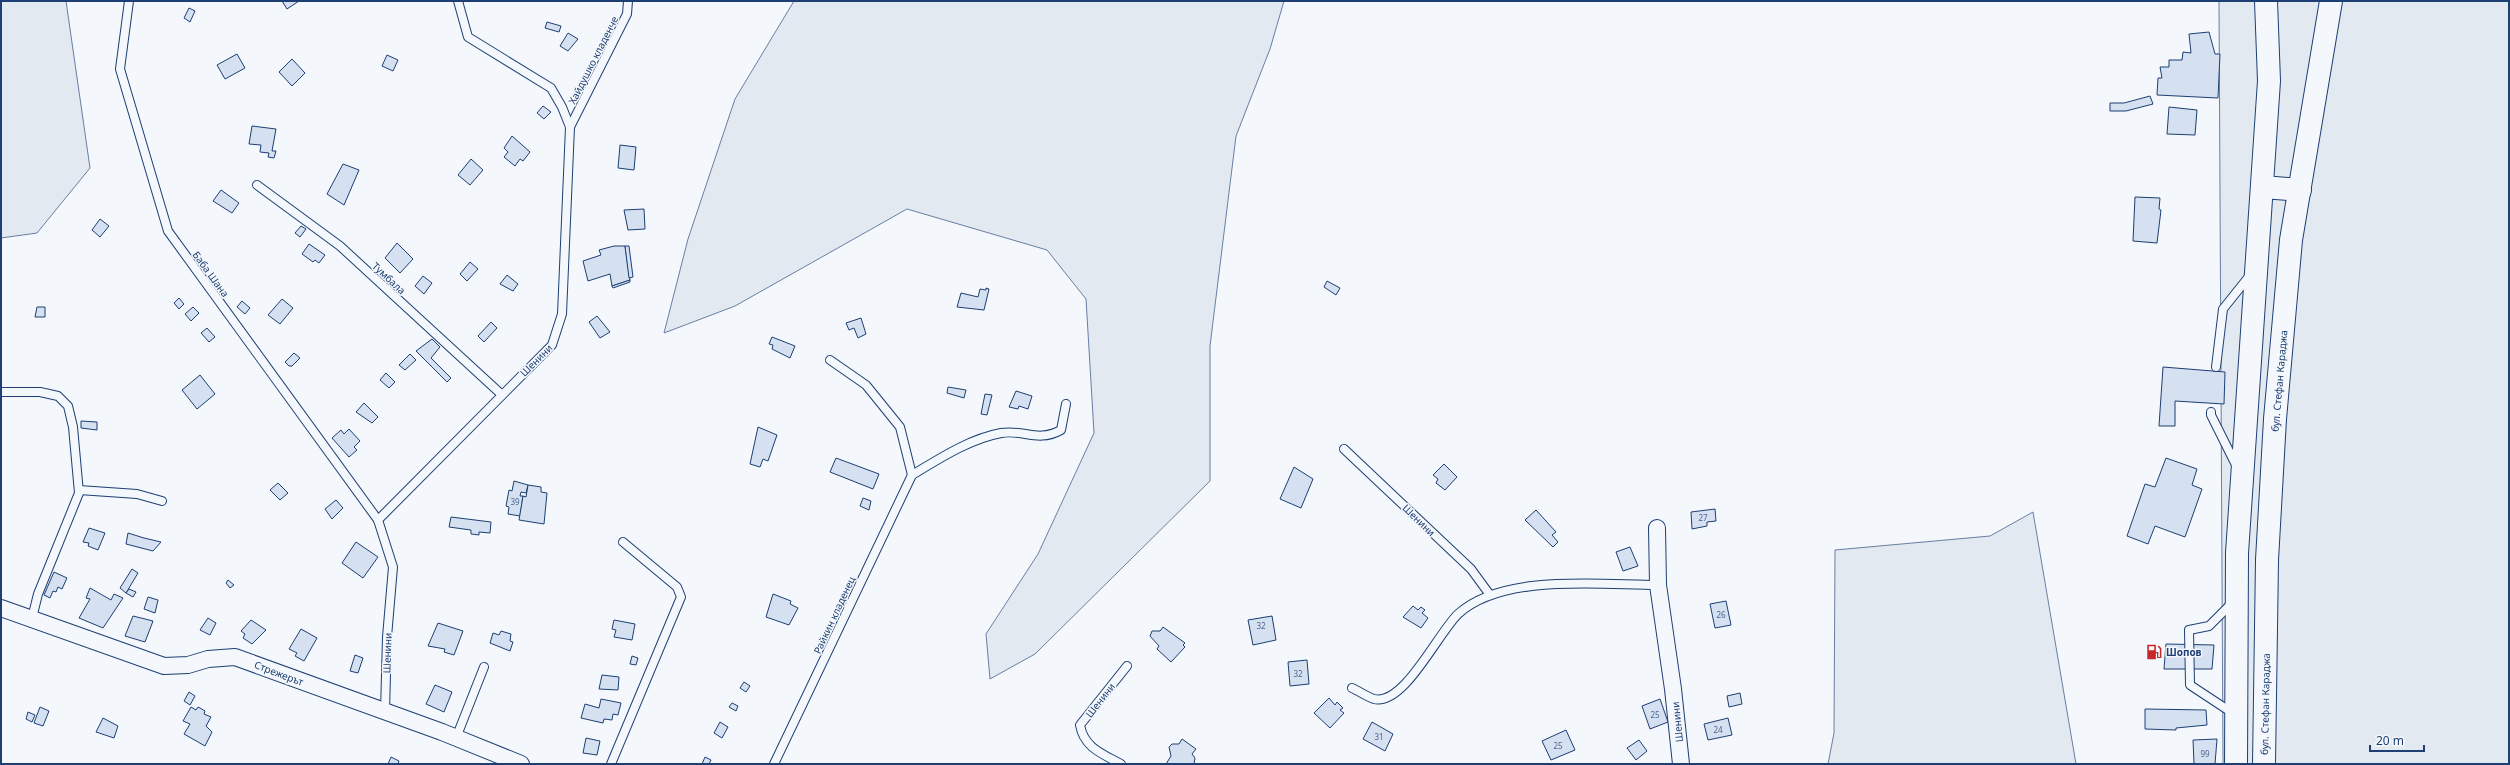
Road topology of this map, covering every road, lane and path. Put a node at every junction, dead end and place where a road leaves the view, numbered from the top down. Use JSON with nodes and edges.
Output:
{"nodes":[{"id":1,"x":129,"y":1,"type":"edge"},
{"id":2,"x":458,"y":1,"type":"edge"},
{"id":3,"x":628,"y":1,"type":"edge"},
{"id":4,"x":2266,"y":1,"type":"edge"},
{"id":5,"x":2331,"y":1,"type":"edge"},
{"id":6,"x":570,"y":127,"type":"junction"},
{"id":7,"x":257,"y":185,"type":"dead end"},
{"id":8,"x":2263,"y":187,"type":"junction"},
{"id":9,"x":2300,"y":190,"type":"junction"},
{"id":10,"x":2258,"y":266,"type":"junction"},
{"id":11,"x":830,"y":360,"type":"dead end"},
{"id":12,"x":2216,"y":367,"type":"dead end"},
{"id":13,"x":1,"y":392,"type":"edge"},
{"id":14,"x":501,"y":394,"type":"junction"},
{"id":15,"x":1066,"y":404,"type":"dead end"},
{"id":16,"x":2211,"y":412,"type":"dead end"},
{"id":17,"x":1344,"y":449,"type":"dead end"},
{"id":18,"x":912,"y":474,"type":"junction"},
{"id":19,"x":2242,"y":476,"type":"junction"},
{"id":20,"x":79,"y":490,"type":"junction"},
{"id":21,"x":162,"y":501,"type":"dead end"},
{"id":22,"x":378,"y":520,"type":"junction"},
{"id":23,"x":1657,"y":528,"type":"dead end"},
{"id":24,"x":623,"y":542,"type":"dead end"},
{"id":25,"x":1658,"y":585,"type":"junction"},
{"id":26,"x":1490,"y":595,"type":"junction"},
{"id":27,"x":2237,"y":599,"type":"junction"},
{"id":28,"x":1,"y":608,"type":"edge"},
{"id":29,"x":32,"y":618,"type":"junction"},
{"id":30,"x":1126,"y":666,"type":"dead end"},
{"id":31,"x":484,"y":667,"type":"dead end"},
{"id":32,"x":1352,"y":688,"type":"dead end"},
{"id":33,"x":385,"y":712,"type":"junction"},
{"id":34,"x":2236,"y":716,"type":"junction"},
{"id":35,"x":456,"y":738,"type":"junction"},
{"id":36,"x":521,"y":764,"type":"edge"},
{"id":37,"x":611,"y":764,"type":"edge"},
{"id":38,"x":774,"y":764,"type":"edge"},
{"id":39,"x":1121,"y":764,"type":"edge"},
{"id":40,"x":1681,"y":764,"type":"edge"},
{"id":41,"x":2236,"y":764,"type":"edge"},
{"id":42,"x":2264,"y":764,"type":"edge"}],
"edges":[{"from":1,"to":22,"type":"lane","name":"Баба Шана"},
{"from":2,"to":6,"type":"lane","name":"Шенини"},
{"from":3,"to":6,"type":"lane","name":"Хайдушко кладенче"},
{"from":4,"to":8,"type":"main road"},
{"from":5,"to":9,"type":"main road","name":"бул. Стефан Караджа"},
{"from":6,"to":14,"type":"lane","name":"Шенини"},
{"from":7,"to":14,"type":"lane","name":"Тумбала"},
{"from":8,"to":9,"type":"main road"},
{"from":8,"to":10,"type":"main road"},
{"from":9,"to":42,"type":"main road","name":"бул. Стефан Караджа"},
{"from":10,"to":12,"type":"lane"},
{"from":10,"to":19,"type":"main road"},
{"from":11,"to":18,"type":"lane"},
{"from":13,"to":20,"type":"lane"},
{"from":14,"to":22,"type":"lane","name":"Шенини"},
{"from":15,"to":18,"type":"lane"},
{"from":16,"to":19,"type":"lane"},
{"from":17,"to":26,"type":"lane","name":"Шенини"},
{"from":18,"to":38,"type":"lane","name":"Райкин кладенец"},
{"from":19,"to":27,"type":"main road"},
{"from":20,"to":21,"type":"lane"},
{"from":20,"to":29,"type":"lane"},
{"from":22,"to":33,"type":"lane","name":"Шенини"},
{"from":23,"to":25,"type":"street","name":"Шенини"},
{"from":24,"to":37,"type":"lane"},
{"from":25,"to":26,"type":"lane"},
{"from":25,"to":40,"type":"street","name":"Шенини"},
{"from":26,"to":32,"type":"lane"},
{"from":27,"to":34,"type":"main road"},
{"from":27,"to":34,"type":"lane"},
{"from":28,"to":29,"type":"street","name":"Стрежерът"},
{"from":29,"to":33,"type":"street","name":"Стрежерът"},
{"from":30,"to":39,"type":"lane","name":"Шенини"},
{"from":31,"to":35,"type":"lane"},
{"from":33,"to":35,"type":"street","name":"Стрежерът"},
{"from":34,"to":41,"type":"main road"},
{"from":35,"to":36,"type":"street","name":"Стрежерът"}]}
